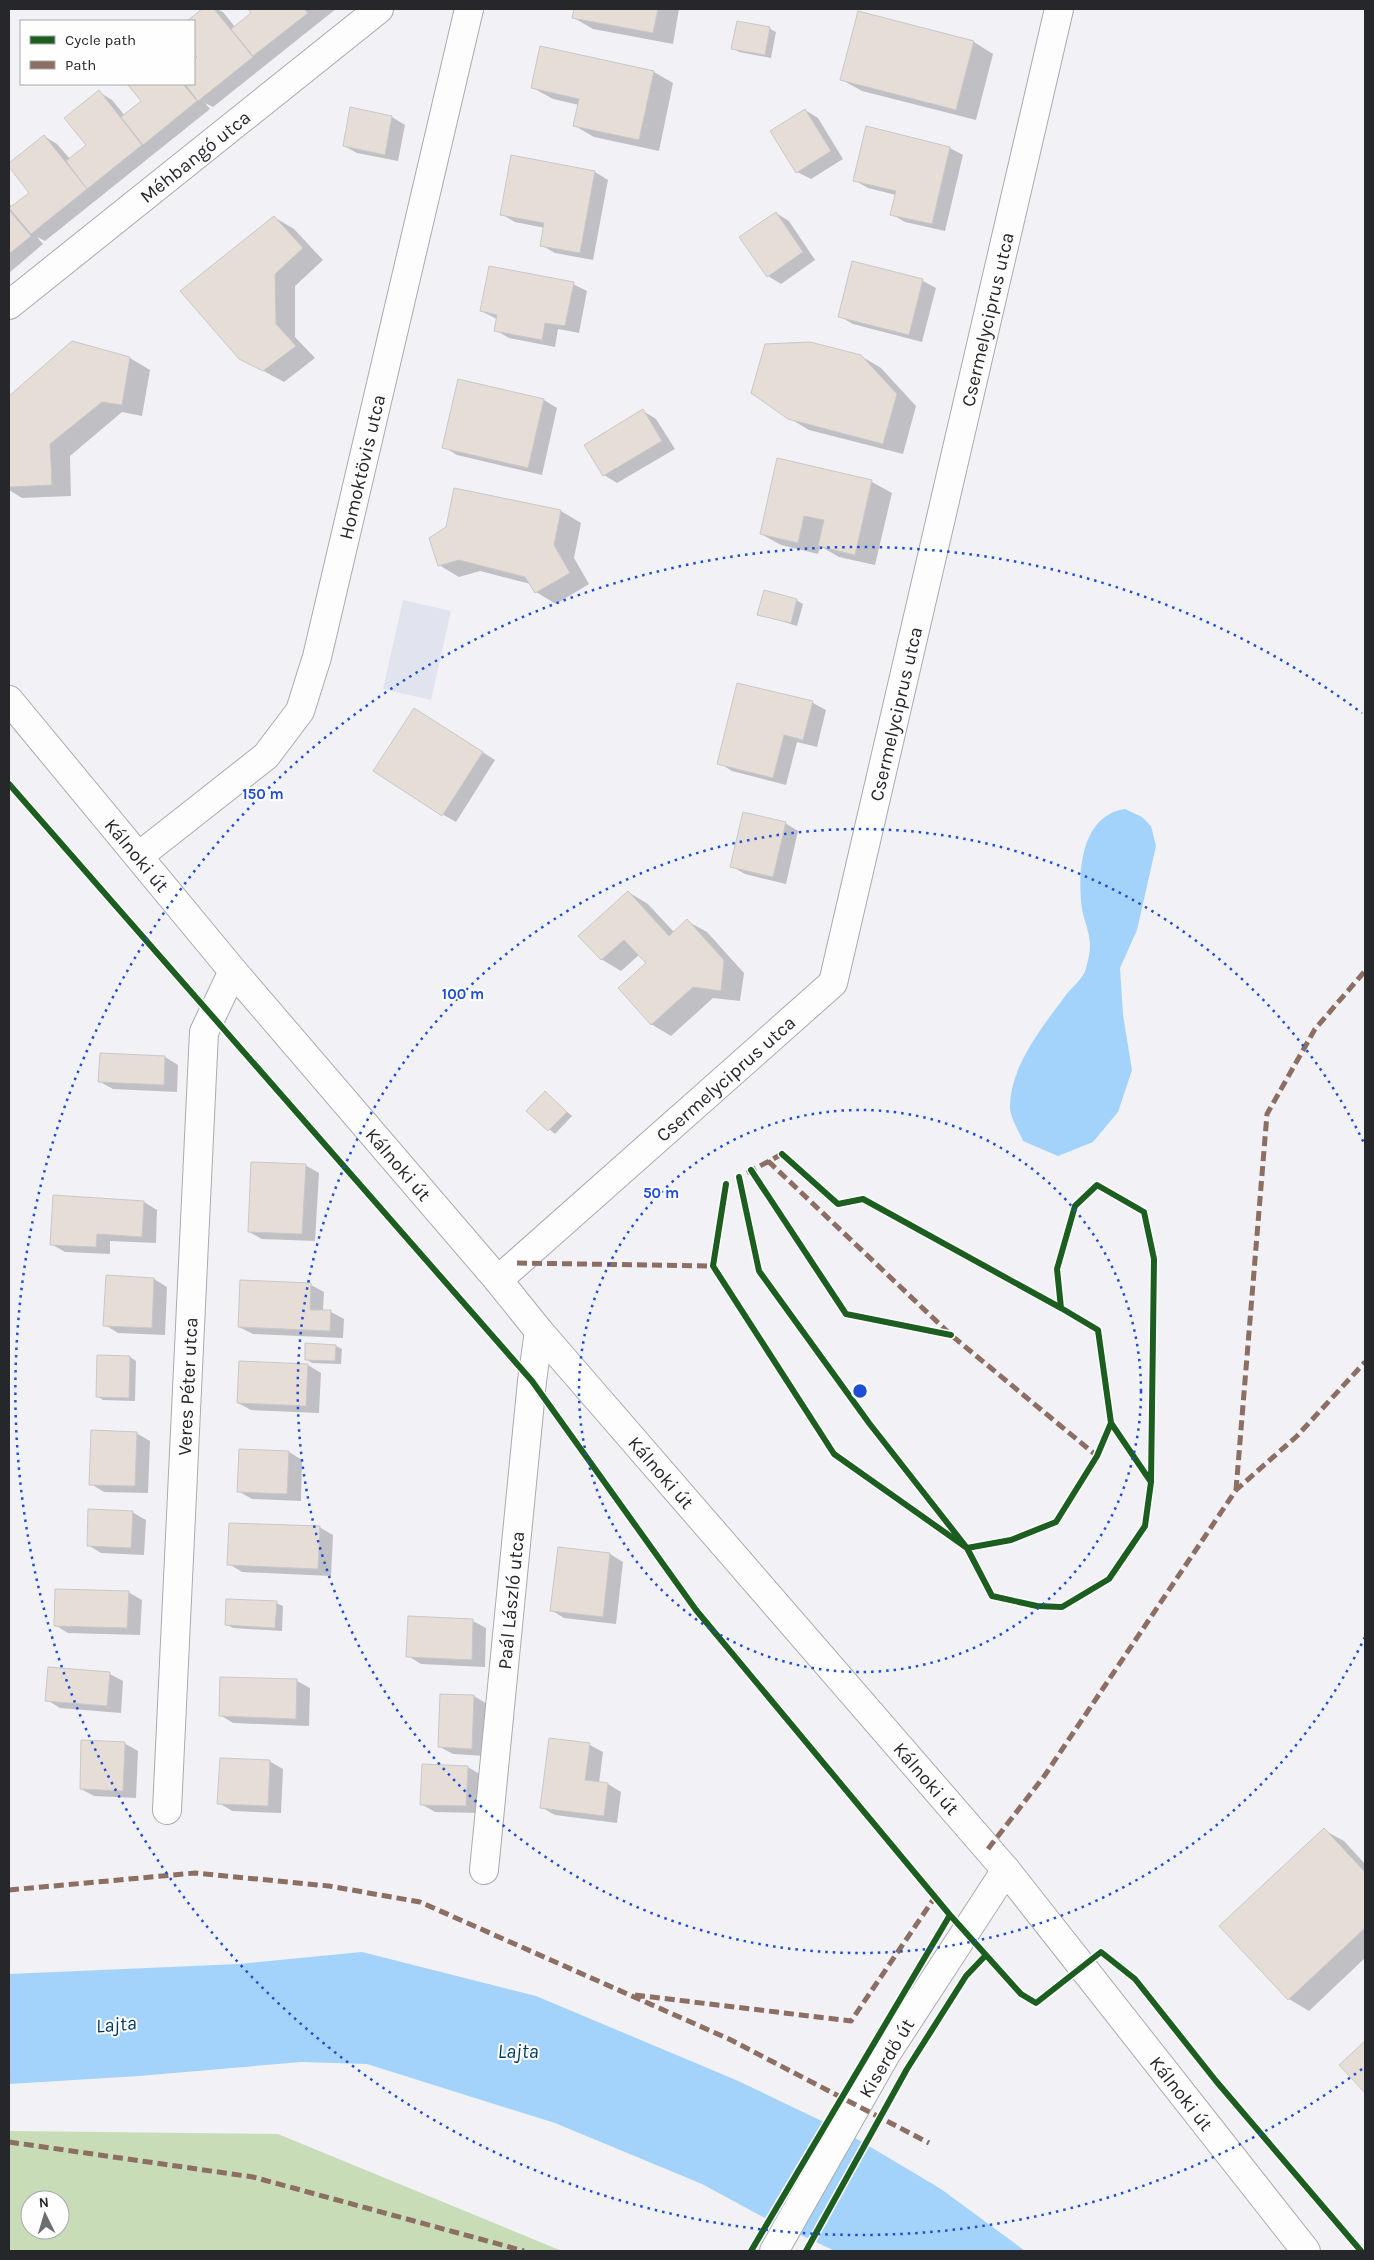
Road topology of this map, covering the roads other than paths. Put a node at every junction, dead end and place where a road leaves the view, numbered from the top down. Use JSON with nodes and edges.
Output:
{"nodes":[{"id":1,"x":379,"y":9,"type":"edge"},
{"id":2,"x":469,"y":9,"type":"edge"},
{"id":3,"x":1059,"y":9,"type":"edge"},
{"id":4,"x":9,"y":305,"type":"edge"},
{"id":5,"x":9,"y":700,"type":"edge"},
{"id":6,"x":139,"y":856,"type":"junction"},
{"id":7,"x":233,"y":971,"type":"junction"},
{"id":8,"x":498,"y":1280,"type":"junction"},
{"id":9,"x":539,"y":1330,"type":"junction"},
{"id":10,"x":167,"y":1810,"type":"dead end"},
{"id":11,"x":484,"y":1870,"type":"dead end"},
{"id":12,"x":1006,"y":1870,"type":"junction"},
{"id":13,"x":774,"y":2251,"type":"edge"},
{"id":14,"x":1306,"y":2251,"type":"edge"}],
"edges":[{"from":1,"to":4,"type":"street","name":"Méhbangó utca"},
{"from":2,"to":6,"type":"street","name":"Homoktövis utca"},
{"from":3,"to":8,"type":"street","name":"Csermelyciprus utca"},
{"from":5,"to":6,"type":"street","name":"Kálnoki út"},
{"from":6,"to":7,"type":"street","name":"Kálnoki út"},
{"from":7,"to":8,"type":"street","name":"Kálnoki út"},
{"from":7,"to":10,"type":"street","name":"Veres Péter utca"},
{"from":8,"to":9,"type":"street","name":"Kálnoki út"},
{"from":9,"to":11,"type":"street","name":"Paál László utca"},
{"from":9,"to":12,"type":"street","name":"Kálnoki út"},
{"from":12,"to":13,"type":"street","name":"Kiserdő út"},
{"from":12,"to":14,"type":"street","name":"Kálnoki út"}]}
